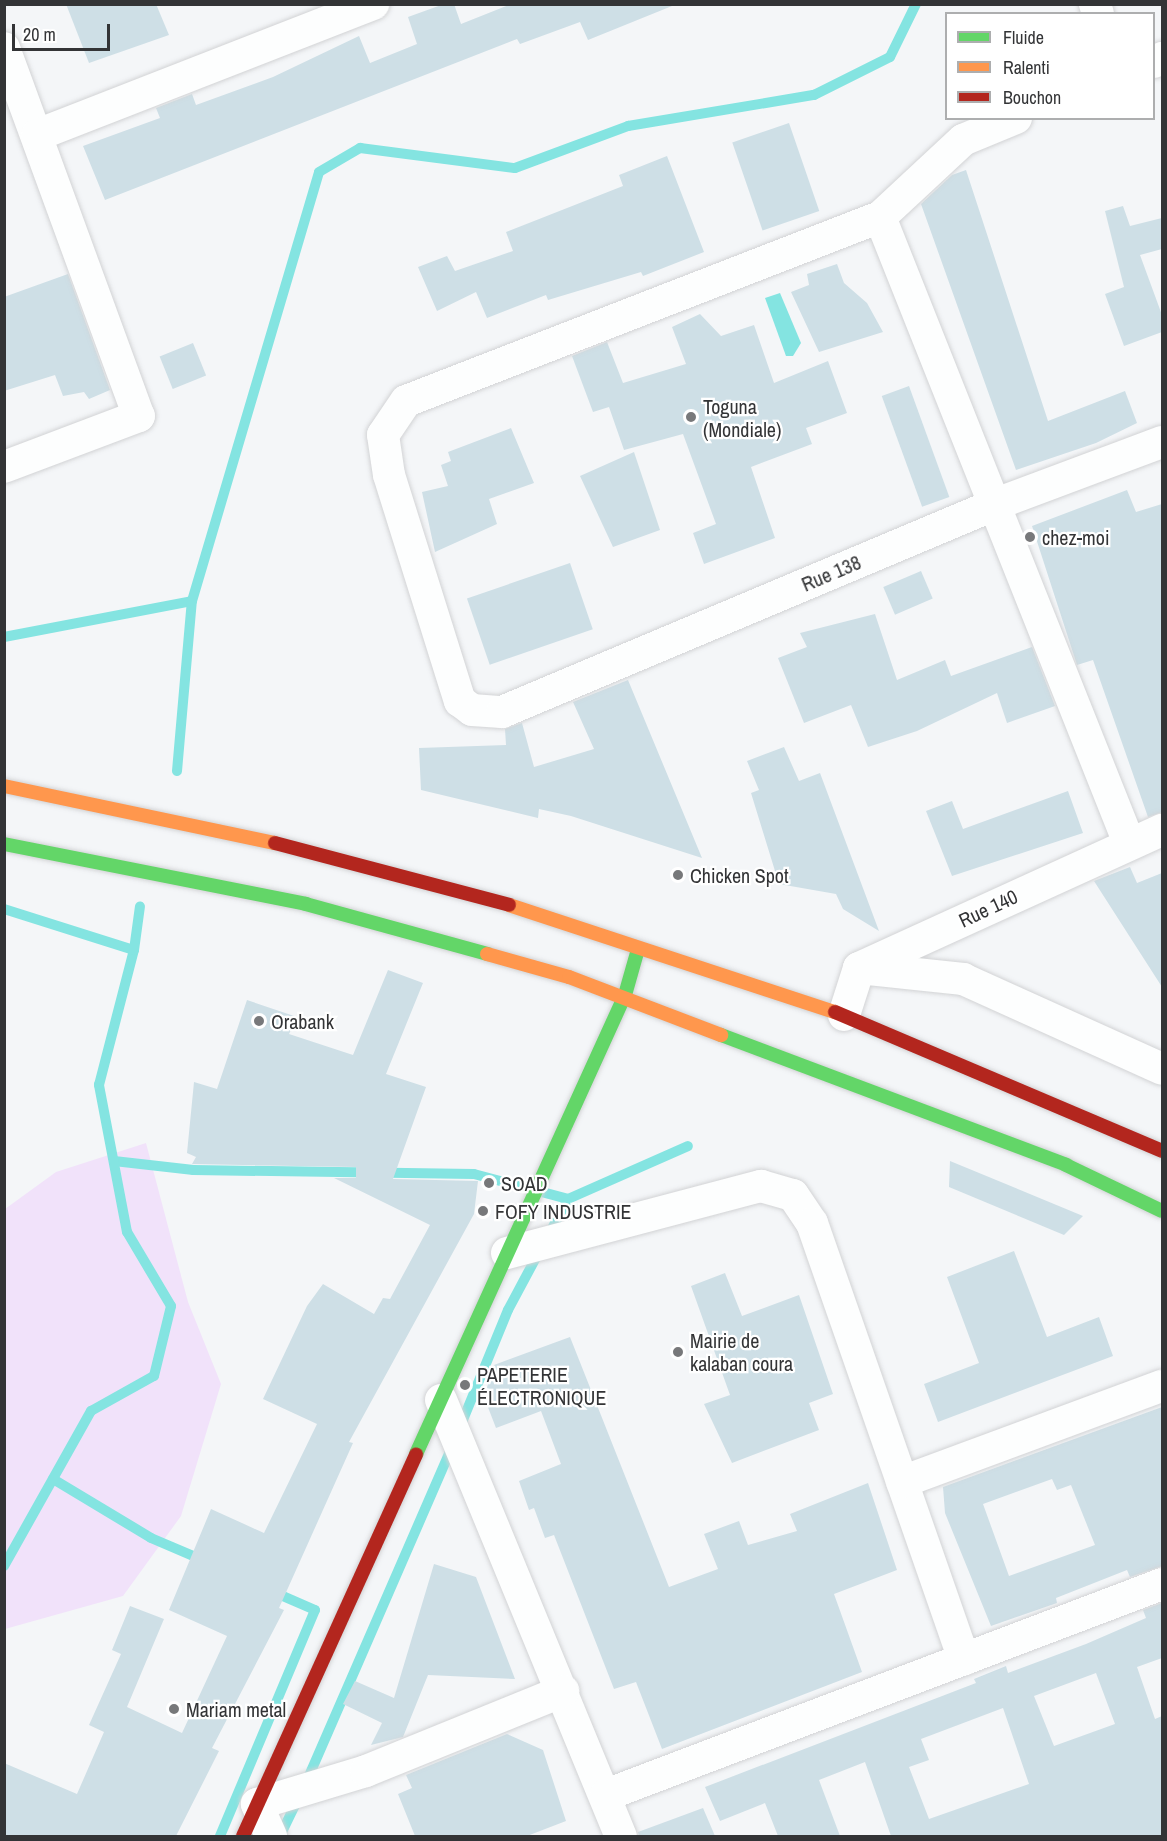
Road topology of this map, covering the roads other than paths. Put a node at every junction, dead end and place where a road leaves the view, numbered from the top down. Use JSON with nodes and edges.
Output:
{"nodes":[{"id":1,"x":373,"y":4,"type":"edge"},
{"id":2,"x":4,"y":48,"type":"edge"},
{"id":3,"x":1011,"y":120,"type":"edge"},
{"id":4,"x":36,"y":135,"type":"junction"},
{"id":5,"x":880,"y":218,"type":"junction"},
{"id":6,"x":1162,"y":442,"type":"edge"},
{"id":7,"x":4,"y":467,"type":"edge"},
{"id":8,"x":996,"y":504,"type":"junction"},
{"id":9,"x":4,"y":786,"type":"edge"},
{"id":10,"x":1162,"y":830,"type":"edge"},
{"id":11,"x":1129,"y":843,"type":"junction"},
{"id":12,"x":4,"y":844,"type":"edge"},
{"id":13,"x":638,"y":949,"type":"junction"},
{"id":14,"x":859,"y":968,"type":"junction"},
{"id":15,"x":625,"y":995,"type":"junction"},
{"id":16,"x":844,"y":1015,"type":"junction"},
{"id":17,"x":1162,"y":1069,"type":"edge"},
{"id":18,"x":1162,"y":1151,"type":"edge"},
{"id":19,"x":1162,"y":1211,"type":"edge"},
{"id":20,"x":507,"y":1253,"type":"junction"},
{"id":21,"x":1162,"y":1386,"type":"edge"},
{"id":22,"x":441,"y":1400,"type":"junction"},
{"id":23,"x":902,"y":1482,"type":"junction"},
{"id":24,"x":1162,"y":1584,"type":"edge"},
{"id":25,"x":964,"y":1659,"type":"junction"},
{"id":26,"x":563,"y":1691,"type":"junction"},
{"id":27,"x":606,"y":1796,"type":"junction"},
{"id":28,"x":257,"y":1804,"type":"junction"},
{"id":29,"x":243,"y":1836,"type":"edge"},
{"id":30,"x":271,"y":1836,"type":"edge"},
{"id":31,"x":621,"y":1836,"type":"edge"}],
"edges":[{"from":1,"to":4,"type":"street"},
{"from":2,"to":4,"type":"street"},
{"from":3,"to":5,"type":"street"},
{"from":4,"to":7,"type":"street"},
{"from":5,"to":8,"type":"street"},
{"from":5,"to":8,"type":"street","name":"Rue 138"},
{"from":6,"to":8,"type":"street","name":"Rue 138"},
{"from":8,"to":11,"type":"street"},
{"from":9,"to":13,"type":"main road"},
{"from":10,"to":11,"type":"street","name":"Rue 140"},
{"from":11,"to":14,"type":"street","name":"Rue 140"},
{"from":12,"to":15,"type":"main road"},
{"from":13,"to":15,"type":"main road"},
{"from":13,"to":16,"type":"main road"},
{"from":14,"to":16,"type":"street"},
{"from":14,"to":17,"type":"street"},
{"from":15,"to":19,"type":"main road"},
{"from":15,"to":20,"type":"main road"},
{"from":16,"to":18,"type":"main road"},
{"from":20,"to":22,"type":"main road"},
{"from":20,"to":23,"type":"street"},
{"from":21,"to":23,"type":"street"},
{"from":22,"to":26,"type":"street"},
{"from":22,"to":28,"type":"main road"},
{"from":23,"to":25,"type":"street"},
{"from":24,"to":25,"type":"street"},
{"from":25,"to":27,"type":"street"},
{"from":26,"to":27,"type":"street"},
{"from":26,"to":28,"type":"street"},
{"from":27,"to":31,"type":"street"},
{"from":28,"to":29,"type":"main road"},
{"from":28,"to":30,"type":"street"}]}
